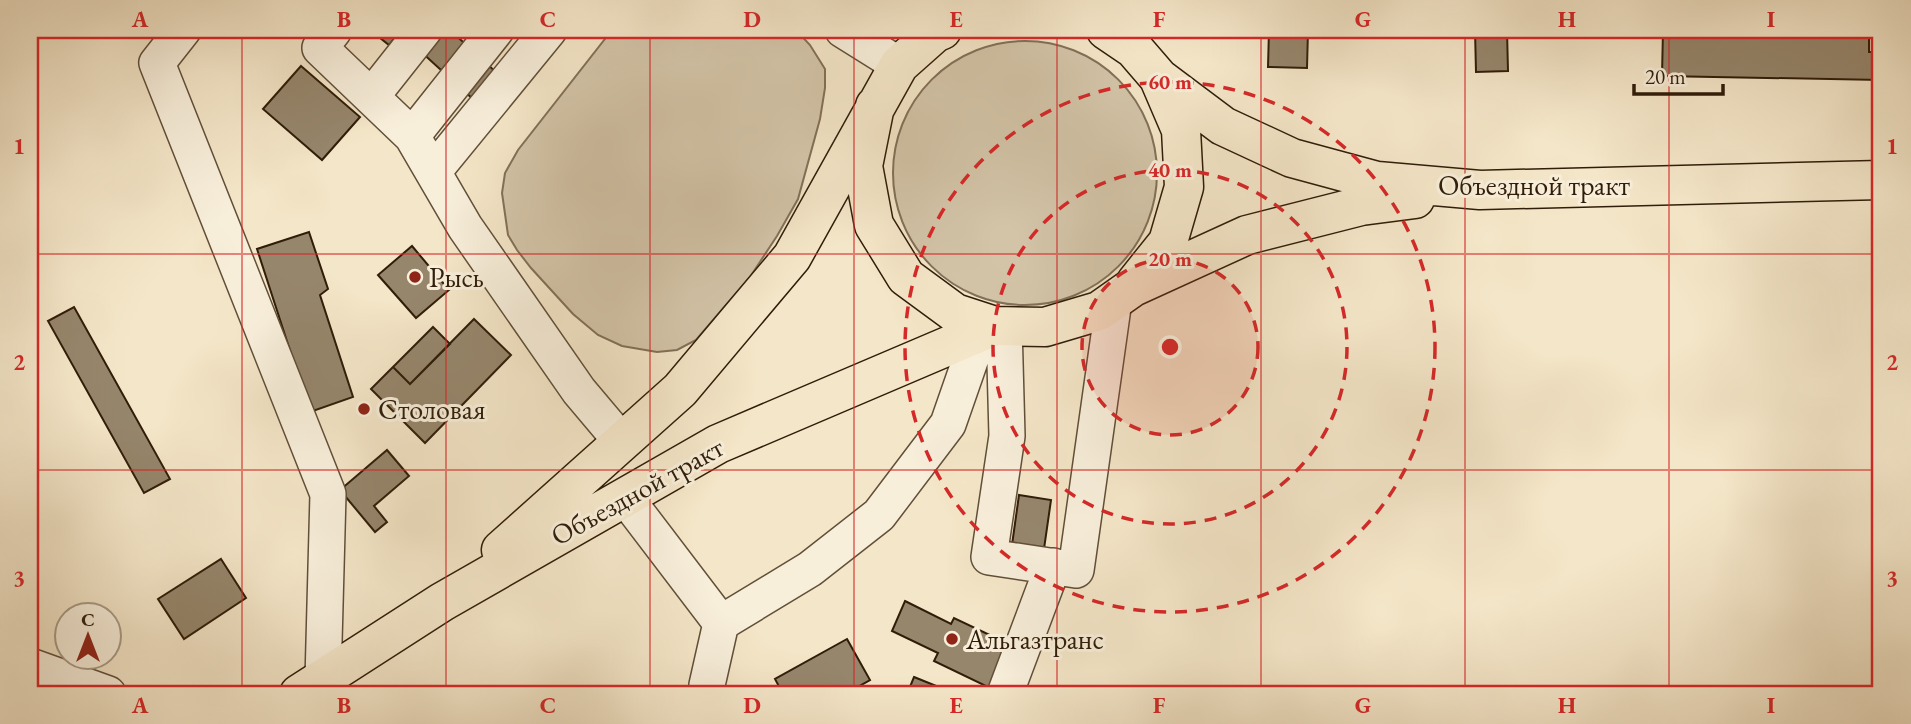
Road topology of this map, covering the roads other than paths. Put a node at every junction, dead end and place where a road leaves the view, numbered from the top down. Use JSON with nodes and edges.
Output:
{"nodes":[{"id":1,"x":183,"y":30,"type":"edge"},
{"id":2,"x":334,"y":30,"type":"edge"},
{"id":3,"x":424,"y":30,"type":"edge"},
{"id":4,"x":496,"y":30,"type":"edge"},
{"id":5,"x":549,"y":30,"type":"edge"},
{"id":6,"x":843,"y":30,"type":"edge"},
{"id":7,"x":942,"y":30,"type":"edge"},
{"id":8,"x":1106,"y":30,"type":"edge"},
{"id":9,"x":900,"y":65,"type":"junction"},
{"id":10,"x":1159,"y":78,"type":"junction"},
{"id":11,"x":372,"y":97,"type":"junction"},
{"id":12,"x":875,"y":106,"type":"junction"},
{"id":13,"x":412,"y":136,"type":"junction"},
{"id":14,"x":433,"y":172,"type":"junction"},
{"id":15,"x":1881,"y":180,"type":"edge"},
{"id":16,"x":1480,"y":190,"type":"junction"},
{"id":17,"x":1124,"y":293,"type":"junction"},
{"id":18,"x":993,"y":328,"type":"junction"},
{"id":19,"x":622,"y":442,"type":"junction"},
{"id":20,"x":625,"y":497,"type":"junction"},
{"id":21,"x":1053,"y":566,"type":"junction"},
{"id":22,"x":442,"y":602,"type":"junction"},
{"id":23,"x":721,"y":623,"type":"junction"},
{"id":24,"x":30,"y":666,"type":"edge"},
{"id":25,"x":311,"y":687,"type":"edge"},
{"id":26,"x":108,"y":694,"type":"edge"},
{"id":27,"x":706,"y":694,"type":"edge"},
{"id":28,"x":1005,"y":694,"type":"edge"}],
"edges":[{"from":1,"to":25,"type":"lane"},
{"from":2,"to":11,"type":"lane"},
{"from":3,"to":11,"type":"lane"},
{"from":4,"to":13,"type":"lane"},
{"from":5,"to":14,"type":"lane"},
{"from":6,"to":9,"type":"lane"},
{"from":7,"to":9,"type":"highway"},
{"from":8,"to":10,"type":"highway","name":"Объездной тракт"},
{"from":9,"to":12,"type":"highway"},
{"from":10,"to":16,"type":"highway","name":"Объездной тракт"},
{"from":10,"to":17,"type":"highway"},
{"from":11,"to":13,"type":"lane"},
{"from":12,"to":18,"type":"highway"},
{"from":12,"to":19,"type":"highway"},
{"from":13,"to":14,"type":"lane"},
{"from":14,"to":19,"type":"lane"},
{"from":15,"to":16,"type":"highway","name":"Объездной тракт"},
{"from":16,"to":17,"type":"highway"},
{"from":17,"to":18,"type":"highway"},
{"from":17,"to":21,"type":"lane"},
{"from":18,"to":20,"type":"highway","name":"Объездной тракт"},
{"from":18,"to":21,"type":"lane"},
{"from":18,"to":23,"type":"lane"},
{"from":19,"to":22,"type":"highway"},
{"from":20,"to":22,"type":"highway","name":"Объездной тракт"},
{"from":20,"to":23,"type":"lane"},
{"from":21,"to":28,"type":"lane"},
{"from":22,"to":25,"type":"highway","name":"Объездной тракт"},
{"from":23,"to":27,"type":"lane"},
{"from":24,"to":26,"type":"lane"}]}
